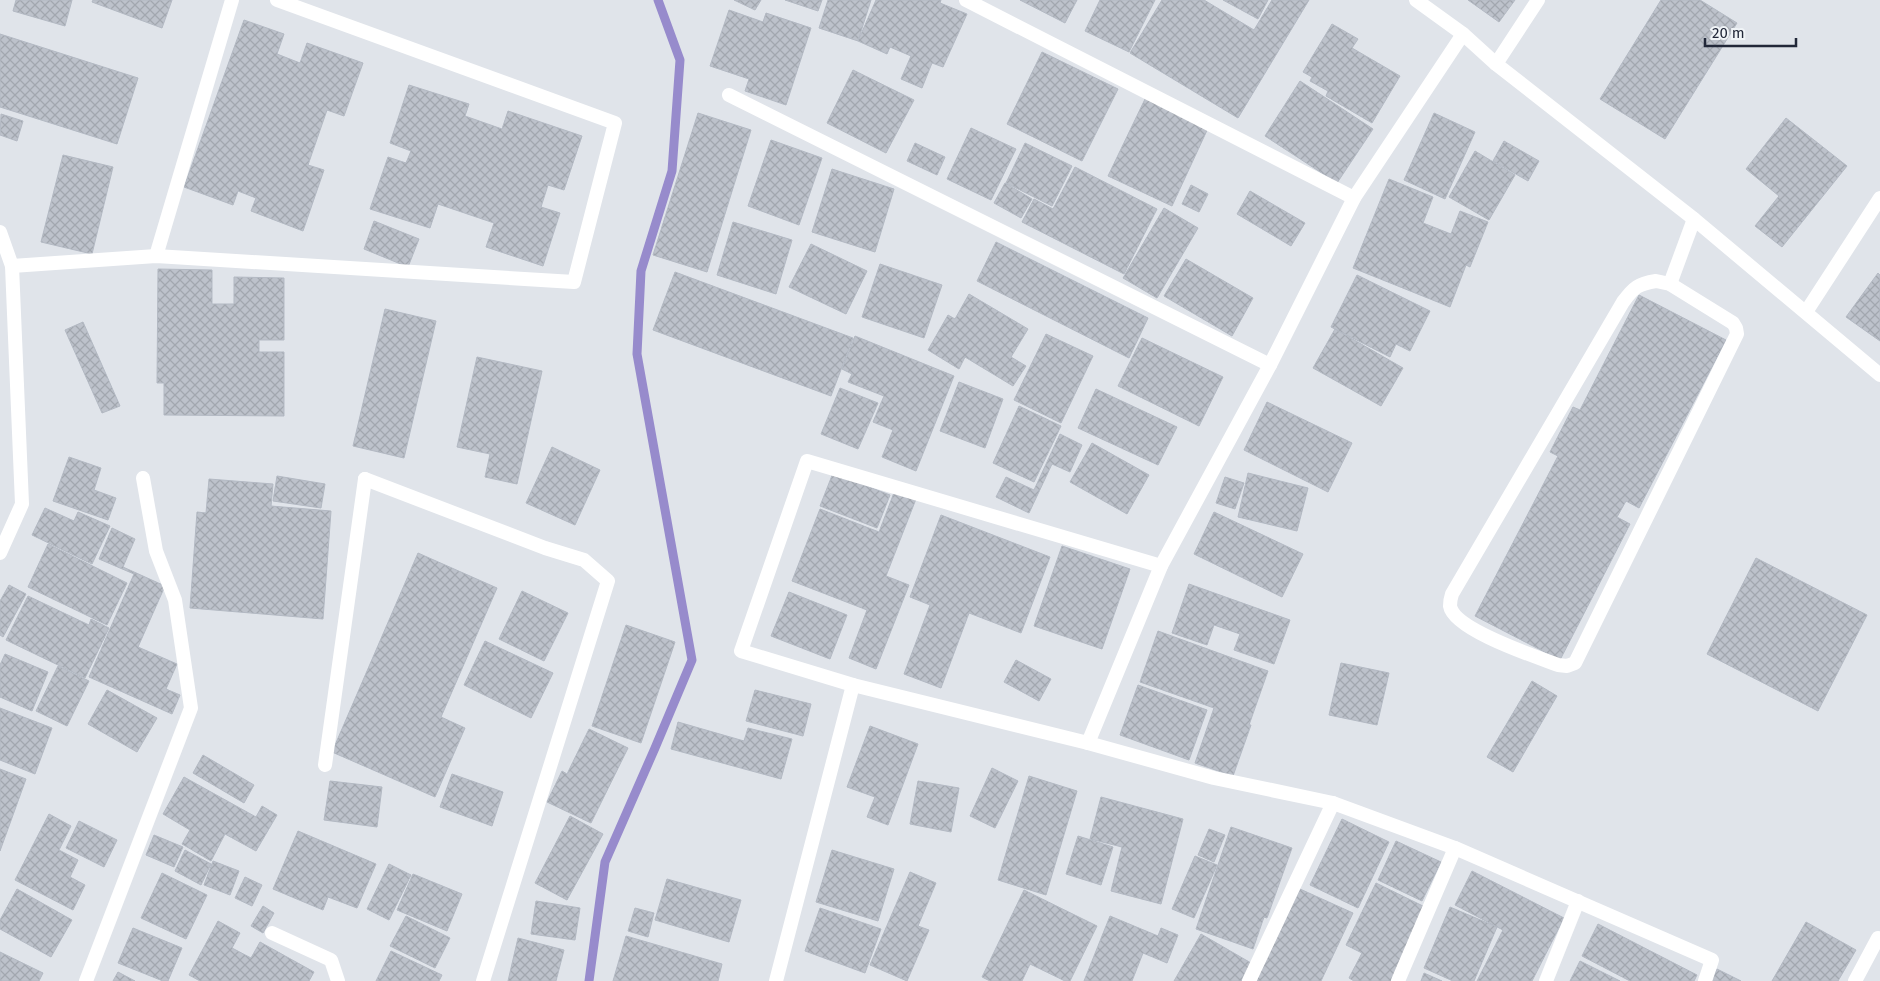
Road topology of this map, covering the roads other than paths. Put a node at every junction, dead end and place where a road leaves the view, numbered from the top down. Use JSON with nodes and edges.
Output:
{"nodes":[{"id":1,"x":232,"y":0,"type":"edge"},
{"id":2,"x":277,"y":0,"type":"edge"},
{"id":3,"x":966,"y":0,"type":"edge"},
{"id":4,"x":1416,"y":0,"type":"edge"},
{"id":5,"x":1538,"y":0,"type":"edge"},
{"id":6,"x":1463,"y":34,"type":"junction"},
{"id":7,"x":1496,"y":64,"type":"junction"},
{"id":8,"x":729,"y":95,"type":"dead end"},
{"id":9,"x":1354,"y":198,"type":"junction"},
{"id":10,"x":1880,"y":198,"type":"edge"},
{"id":11,"x":1694,"y":219,"type":"junction"},
{"id":12,"x":0,"y":232,"type":"edge"},
{"id":13,"x":156,"y":256,"type":"junction"},
{"id":14,"x":12,"y":266,"type":"junction"},
{"id":15,"x":1670,"y":284,"type":"junction"},
{"id":16,"x":1806,"y":312,"type":"junction"},
{"id":17,"x":1270,"y":365,"type":"junction"},
{"id":18,"x":1880,"y":375,"type":"edge"},
{"id":19,"x":143,"y":478,"type":"dead end"},
{"id":20,"x":0,"y":553,"type":"edge"},
{"id":21,"x":1161,"y":566,"type":"junction"},
{"id":22,"x":853,"y":685,"type":"junction"},
{"id":23,"x":1088,"y":743,"type":"junction"},
{"id":24,"x":325,"y":765,"type":"dead end"},
{"id":25,"x":1333,"y":803,"type":"junction"},
{"id":26,"x":1455,"y":848,"type":"junction"},
{"id":27,"x":1578,"y":901,"type":"junction"},
{"id":28,"x":272,"y":933,"type":"dead end"},
{"id":29,"x":1879,"y":937,"type":"edge"},
{"id":30,"x":86,"y":981,"type":"edge"},
{"id":31,"x":338,"y":981,"type":"edge"},
{"id":32,"x":483,"y":981,"type":"edge"},
{"id":33,"x":776,"y":981,"type":"edge"},
{"id":34,"x":1249,"y":981,"type":"edge"},
{"id":35,"x":1398,"y":981,"type":"edge"},
{"id":36,"x":1546,"y":981,"type":"edge"},
{"id":37,"x":1705,"y":981,"type":"edge"},
{"id":38,"x":1855,"y":981,"type":"edge"}],
"edges":[{"from":1,"to":13,"type":"street"},
{"from":2,"to":13,"type":"street"},
{"from":3,"to":9,"type":"street"},
{"from":4,"to":6,"type":"street"},
{"from":5,"to":7,"type":"street"},
{"from":6,"to":7,"type":"street"},
{"from":6,"to":9,"type":"street"},
{"from":7,"to":11,"type":"street"},
{"from":8,"to":17,"type":"street"},
{"from":9,"to":17,"type":"street"},
{"from":10,"to":16,"type":"street"},
{"from":11,"to":15,"type":"street"},
{"from":11,"to":16,"type":"street"},
{"from":12,"to":14,"type":"street"},
{"from":13,"to":14,"type":"street"},
{"from":14,"to":20,"type":"street"},
{"from":15,"to":15,"type":"street"},
{"from":16,"to":18,"type":"street"},
{"from":17,"to":21,"type":"street"},
{"from":19,"to":30,"type":"street"},
{"from":21,"to":22,"type":"street"},
{"from":21,"to":23,"type":"street"},
{"from":22,"to":23,"type":"street"},
{"from":22,"to":33,"type":"street"},
{"from":23,"to":25,"type":"street"},
{"from":24,"to":32,"type":"street"},
{"from":25,"to":26,"type":"street"},
{"from":25,"to":34,"type":"street"},
{"from":26,"to":27,"type":"street"},
{"from":26,"to":35,"type":"street"},
{"from":27,"to":36,"type":"street"},
{"from":27,"to":37,"type":"street"},
{"from":28,"to":31,"type":"street"},
{"from":29,"to":38,"type":"street"}]}
